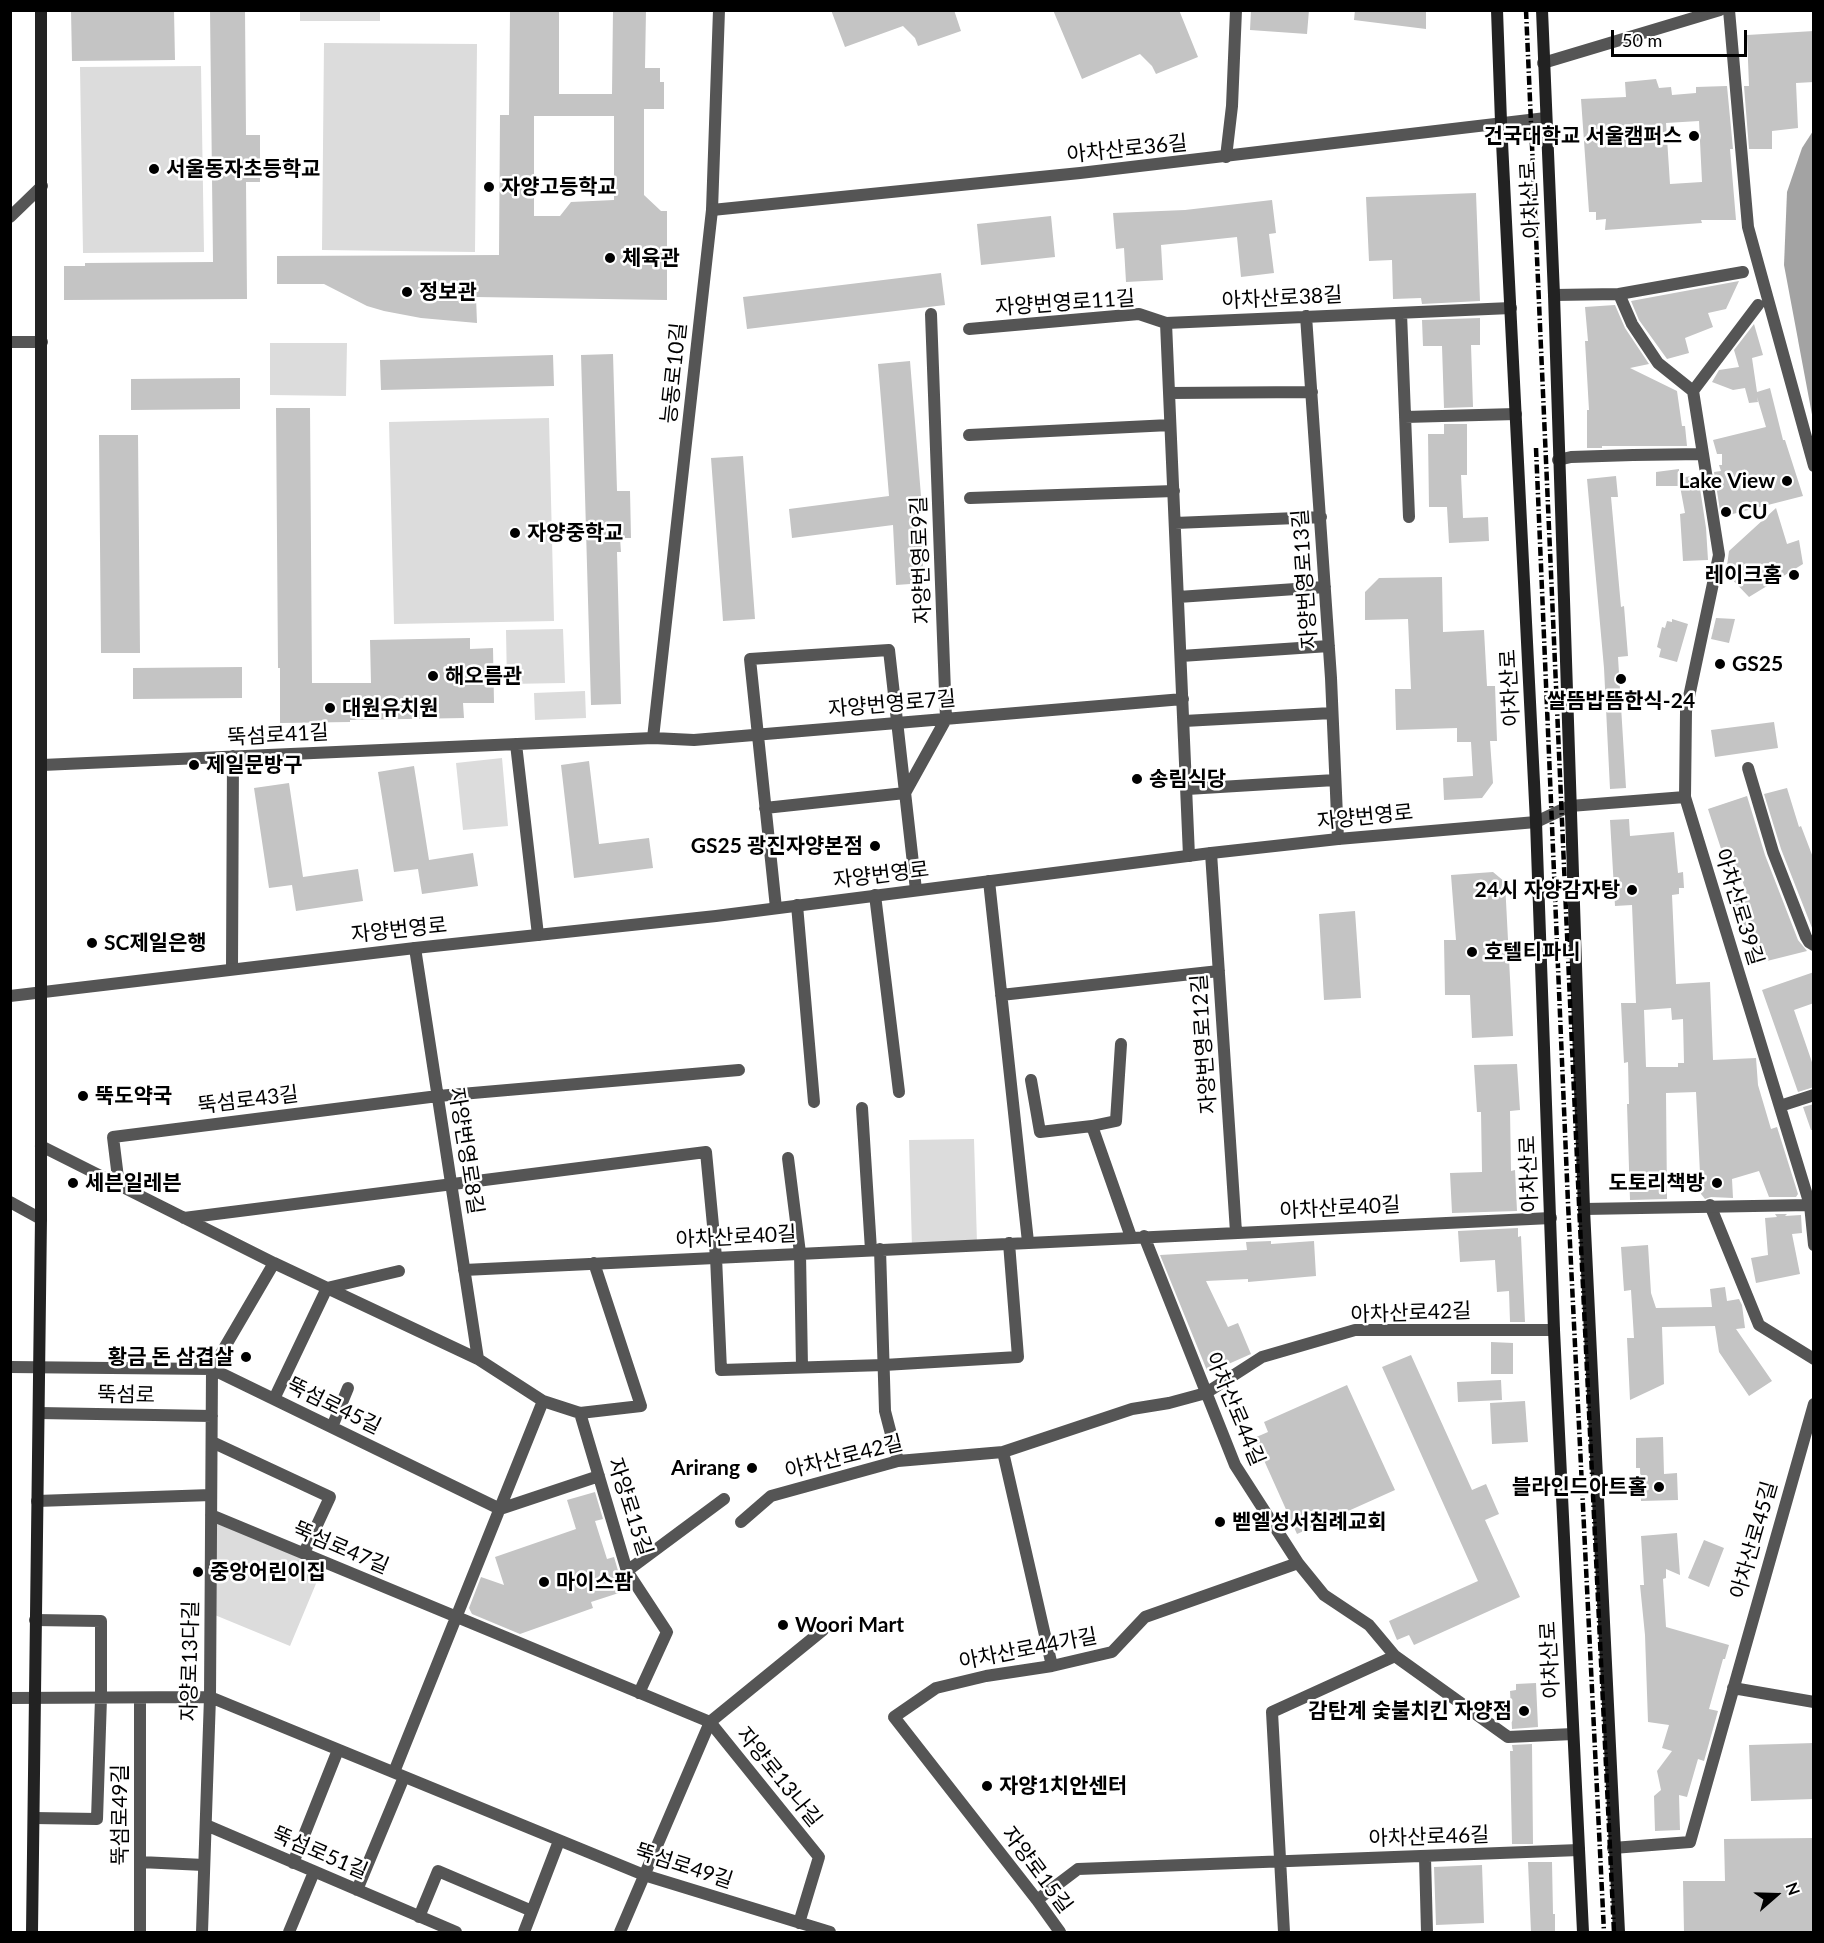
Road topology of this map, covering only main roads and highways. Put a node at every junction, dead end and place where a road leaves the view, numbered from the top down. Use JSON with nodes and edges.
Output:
{"nodes":[{"id":1,"x":41,"y":10,"type":"edge"},
{"id":2,"x":1497,"y":10,"type":"edge"},
{"id":3,"x":1542,"y":10,"type":"edge"},
{"id":4,"x":32,"y":1932,"type":"edge"},
{"id":5,"x":1583,"y":1932,"type":"edge"},
{"id":6,"x":1619,"y":1932,"type":"edge"}],
"edges":[{"from":1,"to":4,"type":"main road"},
{"from":2,"to":5,"type":"main road","name":"아차산로"},
{"from":3,"to":6,"type":"main road","name":"아차산로"}]}
